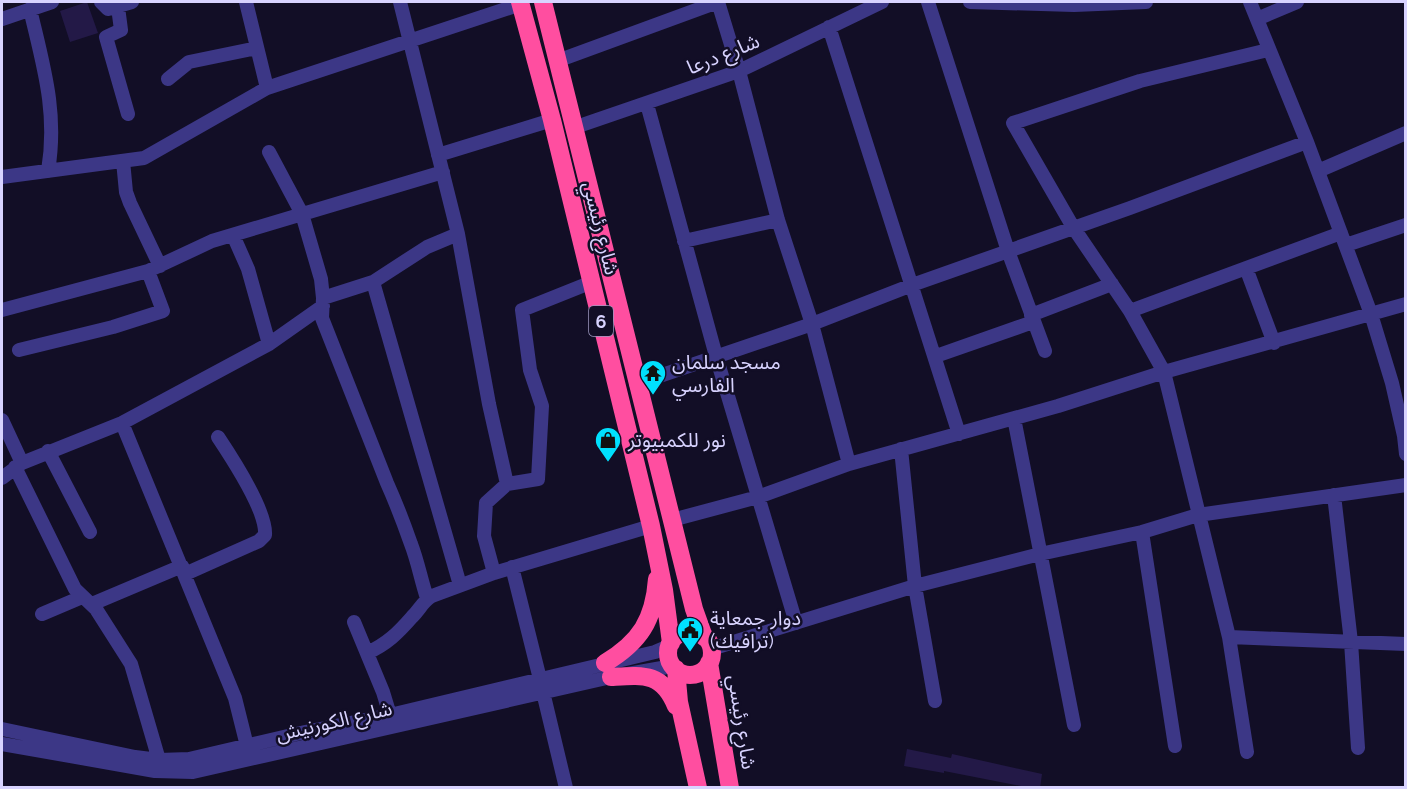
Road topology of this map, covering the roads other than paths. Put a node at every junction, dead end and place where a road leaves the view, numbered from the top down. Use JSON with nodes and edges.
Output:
{"nodes":[{"id":1,"x":52,"y":2,"type":"edge"},
{"id":2,"x":101,"y":2,"type":"edge"},
{"id":3,"x":132,"y":2,"type":"edge"},
{"id":4,"x":246,"y":2,"type":"edge"},
{"id":5,"x":400,"y":2,"type":"edge"},
{"id":6,"x":543,"y":2,"type":"edge"},
{"id":7,"x":882,"y":2,"type":"edge"},
{"id":8,"x":928,"y":2,"type":"edge"},
{"id":9,"x":970,"y":2,"type":"edge"},
{"id":10,"x":1146,"y":2,"type":"edge"},
{"id":11,"x":1250,"y":2,"type":"edge"},
{"id":12,"x":1297,"y":2,"type":"edge"},
{"id":13,"x":521,"y":3,"type":"edge"},
{"id":14,"x":118,"y":7,"type":"junction"},
{"id":15,"x":30,"y":9,"type":"junction"},
{"id":16,"x":1257,"y":19,"type":"junction"},
{"id":17,"x":2,"y":20,"type":"edge"},
{"id":18,"x":828,"y":27,"type":"junction"},
{"id":19,"x":410,"y":40,"type":"junction"},
{"id":20,"x":257,"y":48,"type":"junction"},
{"id":21,"x":1268,"y":50,"type":"junction"},
{"id":22,"x":557,"y":61,"type":"junction"},
{"id":23,"x":739,"y":70,"type":"junction"},
{"id":24,"x":168,"y":79,"type":"dead end"},
{"id":25,"x":267,"y":88,"type":"junction"},
{"id":26,"x":647,"y":104,"type":"junction"},
{"id":27,"x":128,"y":114,"type":"dead end"},
{"id":28,"x":552,"y":120,"type":"junction"},
{"id":29,"x":573,"y":128,"type":"junction"},
{"id":30,"x":1406,"y":133,"type":"edge"},
{"id":31,"x":1308,"y":142,"type":"junction"},
{"id":32,"x":269,"y":152,"type":"dead end"},
{"id":33,"x":438,"y":156,"type":"junction"},
{"id":34,"x":123,"y":161,"type":"junction"},
{"id":35,"x":48,"y":171,"type":"junction"},
{"id":36,"x":1318,"y":171,"type":"junction"},
{"id":37,"x":443,"y":172,"type":"junction"},
{"id":38,"x":2,"y":177,"type":"edge"},
{"id":39,"x":302,"y":214,"type":"junction"},
{"id":40,"x":778,"y":220,"type":"junction"},
{"id":41,"x":1406,"y":225,"type":"edge"},
{"id":42,"x":1073,"y":227,"type":"junction"},
{"id":43,"x":458,"y":234,"type":"junction"},
{"id":44,"x":233,"y":235,"type":"junction"},
{"id":45,"x":1344,"y":239,"type":"junction"},
{"id":46,"x":684,"y":241,"type":"junction"},
{"id":47,"x":1008,"y":251,"type":"junction"},
{"id":48,"x":1246,"y":268,"type":"junction"},
{"id":49,"x":154,"y":269,"type":"junction"},
{"id":50,"x":373,"y":282,"type":"junction"},
{"id":51,"x":592,"y":282,"type":"junction"},
{"id":52,"x":1112,"y":284,"type":"junction"},
{"id":53,"x":912,"y":285,"type":"junction"},
{"id":54,"x":323,"y":302,"type":"junction"},
{"id":55,"x":1406,"y":304,"type":"edge"},
{"id":56,"x":2,"y":310,"type":"edge"},
{"id":57,"x":1130,"y":311,"type":"junction"},
{"id":58,"x":1371,"y":314,"type":"junction"},
{"id":59,"x":1032,"y":318,"type":"junction"},
{"id":60,"x":812,"y":324,"type":"junction"},
{"id":61,"x":1274,"y":343,"type":"junction"},
{"id":62,"x":269,"y":344,"type":"junction"},
{"id":63,"x":19,"y":350,"type":"dead end"},
{"id":64,"x":1045,"y":351,"type":"dead end"},
{"id":65,"x":716,"y":356,"type":"junction"},
{"id":66,"x":936,"y":356,"type":"junction"},
{"id":67,"x":1164,"y":372,"type":"junction"},
{"id":68,"x":636,"y":384,"type":"junction"},
{"id":69,"x":1014,"y":418,"type":"junction"},
{"id":70,"x":2,"y":420,"type":"edge"},
{"id":71,"x":122,"y":423,"type":"junction"},
{"id":72,"x":959,"y":434,"type":"junction"},
{"id":73,"x":218,"y":437,"type":"dead end"},
{"id":74,"x":901,"y":449,"type":"junction"},
{"id":75,"x":48,"y":451,"type":"junction"},
{"id":76,"x":1406,"y":454,"type":"edge"},
{"id":77,"x":849,"y":464,"type":"junction"},
{"id":78,"x":18,"y":465,"type":"junction"},
{"id":79,"x":2,"y":478,"type":"edge"},
{"id":80,"x":507,"y":484,"type":"junction"},
{"id":81,"x":1406,"y":485,"type":"edge"},
{"id":82,"x":1334,"y":495,"type":"junction"},
{"id":83,"x":758,"y":497,"type":"junction"},
{"id":84,"x":1198,"y":515,"type":"junction"},
{"id":85,"x":672,"y":520,"type":"junction"},
{"id":86,"x":651,"y":526,"type":"junction"},
{"id":87,"x":90,"y":532,"type":"dead end"},
{"id":88,"x":1142,"y":532,"type":"junction"},
{"id":89,"x":656,"y":551,"type":"junction"},
{"id":90,"x":1041,"y":554,"type":"junction"},
{"id":91,"x":512,"y":567,"type":"junction"},
{"id":92,"x":184,"y":570,"type":"junction"},
{"id":93,"x":494,"y":573,"type":"junction"},
{"id":94,"x":460,"y":585,"type":"junction"},
{"id":95,"x":915,"y":586,"type":"junction"},
{"id":96,"x":427,"y":598,"type":"junction"},
{"id":97,"x":87,"y":600,"type":"junction"},
{"id":98,"x":42,"y":614,"type":"dead end"},
{"id":99,"x":354,"y":622,"type":"dead end"},
{"id":100,"x":796,"y":623,"type":"junction"},
{"id":101,"x":1229,"y":637,"type":"junction"},
{"id":102,"x":1351,"y":642,"type":"junction"},
{"id":103,"x":670,"y":644,"type":"junction"},
{"id":104,"x":1406,"y":644,"type":"edge"},
{"id":105,"x":708,"y":649,"type":"junction"},
{"id":106,"x":367,"y":653,"type":"junction"},
{"id":107,"x":675,"y":668,"type":"junction"},
{"id":108,"x":608,"y":670,"type":"junction"},
{"id":109,"x":542,"y":686,"type":"junction"},
{"id":110,"x":935,"y":701,"type":"dead end"},
{"id":111,"x":390,"y":715,"type":"junction"},
{"id":112,"x":1074,"y":725,"type":"dead end"},
{"id":113,"x":2,"y":729,"type":"edge"},
{"id":114,"x":305,"y":732,"type":"junction"},
{"id":115,"x":687,"y":738,"type":"junction"},
{"id":116,"x":2,"y":744,"type":"edge"},
{"id":117,"x":247,"y":746,"type":"junction"},
{"id":118,"x":308,"y":746,"type":"junction"},
{"id":119,"x":1175,"y":746,"type":"dead end"},
{"id":120,"x":1358,"y":748,"type":"dead end"},
{"id":121,"x":1247,"y":752,"type":"dead end"},
{"id":122,"x":159,"y":760,"type":"junction"},
{"id":123,"x":566,"y":788,"type":"edge"},
{"id":124,"x":698,"y":788,"type":"edge"},
{"id":125,"x":730,"y":788,"type":"edge"}],
"edges":[{"from":1,"to":15,"type":"street"},
{"from":2,"to":14,"type":"street"},
{"from":3,"to":14,"type":"street"},
{"from":4,"to":20,"type":"street"},
{"from":5,"to":19,"type":"street"},
{"from":6,"to":22,"type":"highway","name":"شارع رئيسي","number":"6"},
{"from":7,"to":18,"type":"street","name":"شارع درعا"},
{"from":8,"to":47,"type":"street"},
{"from":9,"to":10,"type":"street"},
{"from":11,"to":16,"type":"street"},
{"from":12,"to":16,"type":"street"},
{"from":13,"to":19,"type":"street"},
{"from":13,"to":28,"type":"highway","name":"شارع رئيسي","number":"6"},
{"from":14,"to":27,"type":"street"},
{"from":15,"to":17,"type":"street"},
{"from":15,"to":35,"type":"street"},
{"from":16,"to":21,"type":"street"},
{"from":18,"to":23,"type":"street","name":"شارع درعا"},
{"from":18,"to":53,"type":"street"},
{"from":19,"to":25,"type":"street"},
{"from":19,"to":33,"type":"street"},
{"from":20,"to":24,"type":"street"},
{"from":20,"to":25,"type":"street"},
{"from":21,"to":31,"type":"street"},
{"from":21,"to":42,"type":"street"},
{"from":22,"to":23,"type":"street"},
{"from":22,"to":29,"type":"highway","name":"شارع رئيسي","number":"6"},
{"from":23,"to":26,"type":"street","name":"شارع درعا"},
{"from":23,"to":40,"type":"street"},
{"from":25,"to":34,"type":"street"},
{"from":26,"to":29,"type":"street","name":"شارع درعا"},
{"from":26,"to":46,"type":"street"},
{"from":28,"to":33,"type":"street"},
{"from":28,"to":51,"type":"highway","name":"شارع رئيسي","number":"6"},
{"from":29,"to":68,"type":"highway","name":"شارع رئيسي","number":"6"},
{"from":30,"to":36,"type":"street"},
{"from":31,"to":36,"type":"street"},
{"from":31,"to":42,"type":"street"},
{"from":32,"to":39,"type":"street"},
{"from":33,"to":37,"type":"street"},
{"from":34,"to":35,"type":"street"},
{"from":34,"to":49,"type":"street"},
{"from":35,"to":38,"type":"street"},
{"from":36,"to":45,"type":"street"},
{"from":37,"to":39,"type":"street"},
{"from":37,"to":43,"type":"street"},
{"from":39,"to":44,"type":"street"},
{"from":39,"to":54,"type":"street"},
{"from":40,"to":46,"type":"street"},
{"from":40,"to":60,"type":"street"},
{"from":41,"to":45,"type":"street"},
{"from":42,"to":47,"type":"street"},
{"from":42,"to":52,"type":"street"},
{"from":43,"to":50,"type":"street"},
{"from":43,"to":80,"type":"street"},
{"from":44,"to":49,"type":"street"},
{"from":44,"to":62,"type":"street"},
{"from":45,"to":48,"type":"street"},
{"from":45,"to":58,"type":"street"},
{"from":46,"to":65,"type":"street"},
{"from":47,"to":53,"type":"street"},
{"from":47,"to":59,"type":"street"},
{"from":48,"to":57,"type":"street"},
{"from":48,"to":61,"type":"street"},
{"from":49,"to":56,"type":"street"},
{"from":49,"to":63,"type":"street"},
{"from":50,"to":54,"type":"street"},
{"from":50,"to":94,"type":"street"},
{"from":51,"to":80,"type":"street"},
{"from":51,"to":86,"type":"highway","name":"شارع رئيسي","number":"6"},
{"from":52,"to":57,"type":"street"},
{"from":52,"to":59,"type":"street"},
{"from":53,"to":60,"type":"street"},
{"from":53,"to":66,"type":"street"},
{"from":54,"to":62,"type":"street"},
{"from":54,"to":96,"type":"street"},
{"from":55,"to":58,"type":"street"},
{"from":57,"to":67,"type":"street"},
{"from":58,"to":61,"type":"street"},
{"from":58,"to":76,"type":"street"},
{"from":59,"to":64,"type":"street"},
{"from":59,"to":66,"type":"street"},
{"from":60,"to":65,"type":"street"},
{"from":60,"to":77,"type":"street"},
{"from":61,"to":67,"type":"street"},
{"from":62,"to":71,"type":"street"},
{"from":65,"to":68,"type":"street"},
{"from":65,"to":83,"type":"street"},
{"from":66,"to":72,"type":"street"},
{"from":67,"to":69,"type":"street"},
{"from":67,"to":84,"type":"street"},
{"from":68,"to":85,"type":"highway","name":"شارع رئيسي","number":"6"},
{"from":69,"to":72,"type":"street"},
{"from":69,"to":90,"type":"street"},
{"from":70,"to":78,"type":"street"},
{"from":71,"to":75,"type":"street"},
{"from":71,"to":92,"type":"street"},
{"from":72,"to":74,"type":"street"},
{"from":73,"to":92,"type":"street"},
{"from":74,"to":77,"type":"street"},
{"from":74,"to":95,"type":"street"},
{"from":75,"to":78,"type":"street"},
{"from":75,"to":87,"type":"street"},
{"from":77,"to":83,"type":"street"},
{"from":78,"to":79,"type":"street"},
{"from":78,"to":97,"type":"street"},
{"from":80,"to":93,"type":"street"},
{"from":81,"to":82,"type":"street"},
{"from":82,"to":84,"type":"street"},
{"from":82,"to":102,"type":"street"},
{"from":83,"to":85,"type":"street"},
{"from":83,"to":100,"type":"street"},
{"from":84,"to":88,"type":"street"},
{"from":84,"to":101,"type":"street"},
{"from":85,"to":105,"type":"highway","name":"شارع رئيسي","number":"6"},
{"from":86,"to":89,"type":"highway","name":"شارع رئيسي","number":"6"},
{"from":86,"to":91,"type":"street"},
{"from":88,"to":90,"type":"street"},
{"from":88,"to":119,"type":"street"},
{"from":89,"to":103,"type":"highway","name":"شارع رئيسي","number":"6"},
{"from":89,"to":108,"type":"highway"},
{"from":90,"to":95,"type":"street"},
{"from":90,"to":112,"type":"street"},
{"from":91,"to":93,"type":"street"},
{"from":91,"to":109,"type":"street"},
{"from":92,"to":97,"type":"street"},
{"from":92,"to":117,"type":"street"},
{"from":93,"to":94,"type":"street"},
{"from":94,"to":96,"type":"street"},
{"from":95,"to":100,"type":"street"},
{"from":95,"to":110,"type":"street"},
{"from":96,"to":106,"type":"street"},
{"from":97,"to":98,"type":"street"},
{"from":97,"to":122,"type":"street"},
{"from":99,"to":106,"type":"street"},
{"from":100,"to":105,"type":"street"},
{"from":101,"to":102,"type":"street"},
{"from":101,"to":121,"type":"street"},
{"from":102,"to":104,"type":"street"},
{"from":102,"to":120,"type":"street"},
{"from":103,"to":105,"type":"highway"},
{"from":103,"to":107,"type":"highway"},
{"from":103,"to":108,"type":"street","name":"شارع الكورنيش"},
{"from":105,"to":107,"type":"highway"},
{"from":105,"to":125,"type":"highway","name":"شارع رئيسي","number":"6"},
{"from":106,"to":111,"type":"street"},
{"from":107,"to":108,"type":"street","name":"شارع الكورنيش"},
{"from":107,"to":115,"type":"highway"},
{"from":108,"to":109,"type":"street","name":"شارع الكورنيش"},
{"from":108,"to":115,"type":"highway"},
{"from":109,"to":111,"type":"street","name":"شارع الكورنيش"},
{"from":109,"to":118,"type":"street","name":"شارع الكورنيش"},
{"from":109,"to":123,"type":"street"},
{"from":111,"to":114,"type":"street","name":"شارع الكورنيش"},
{"from":113,"to":122,"type":"street","name":"شارع الكورنيش"},
{"from":114,"to":117,"type":"street","name":"شارع الكورنيش"},
{"from":114,"to":118,"type":"street"},
{"from":115,"to":124,"type":"highway"},
{"from":116,"to":118,"type":"street","name":"شارع الكورنيش"},
{"from":117,"to":122,"type":"street","name":"شارع الكورنيش"}]}
